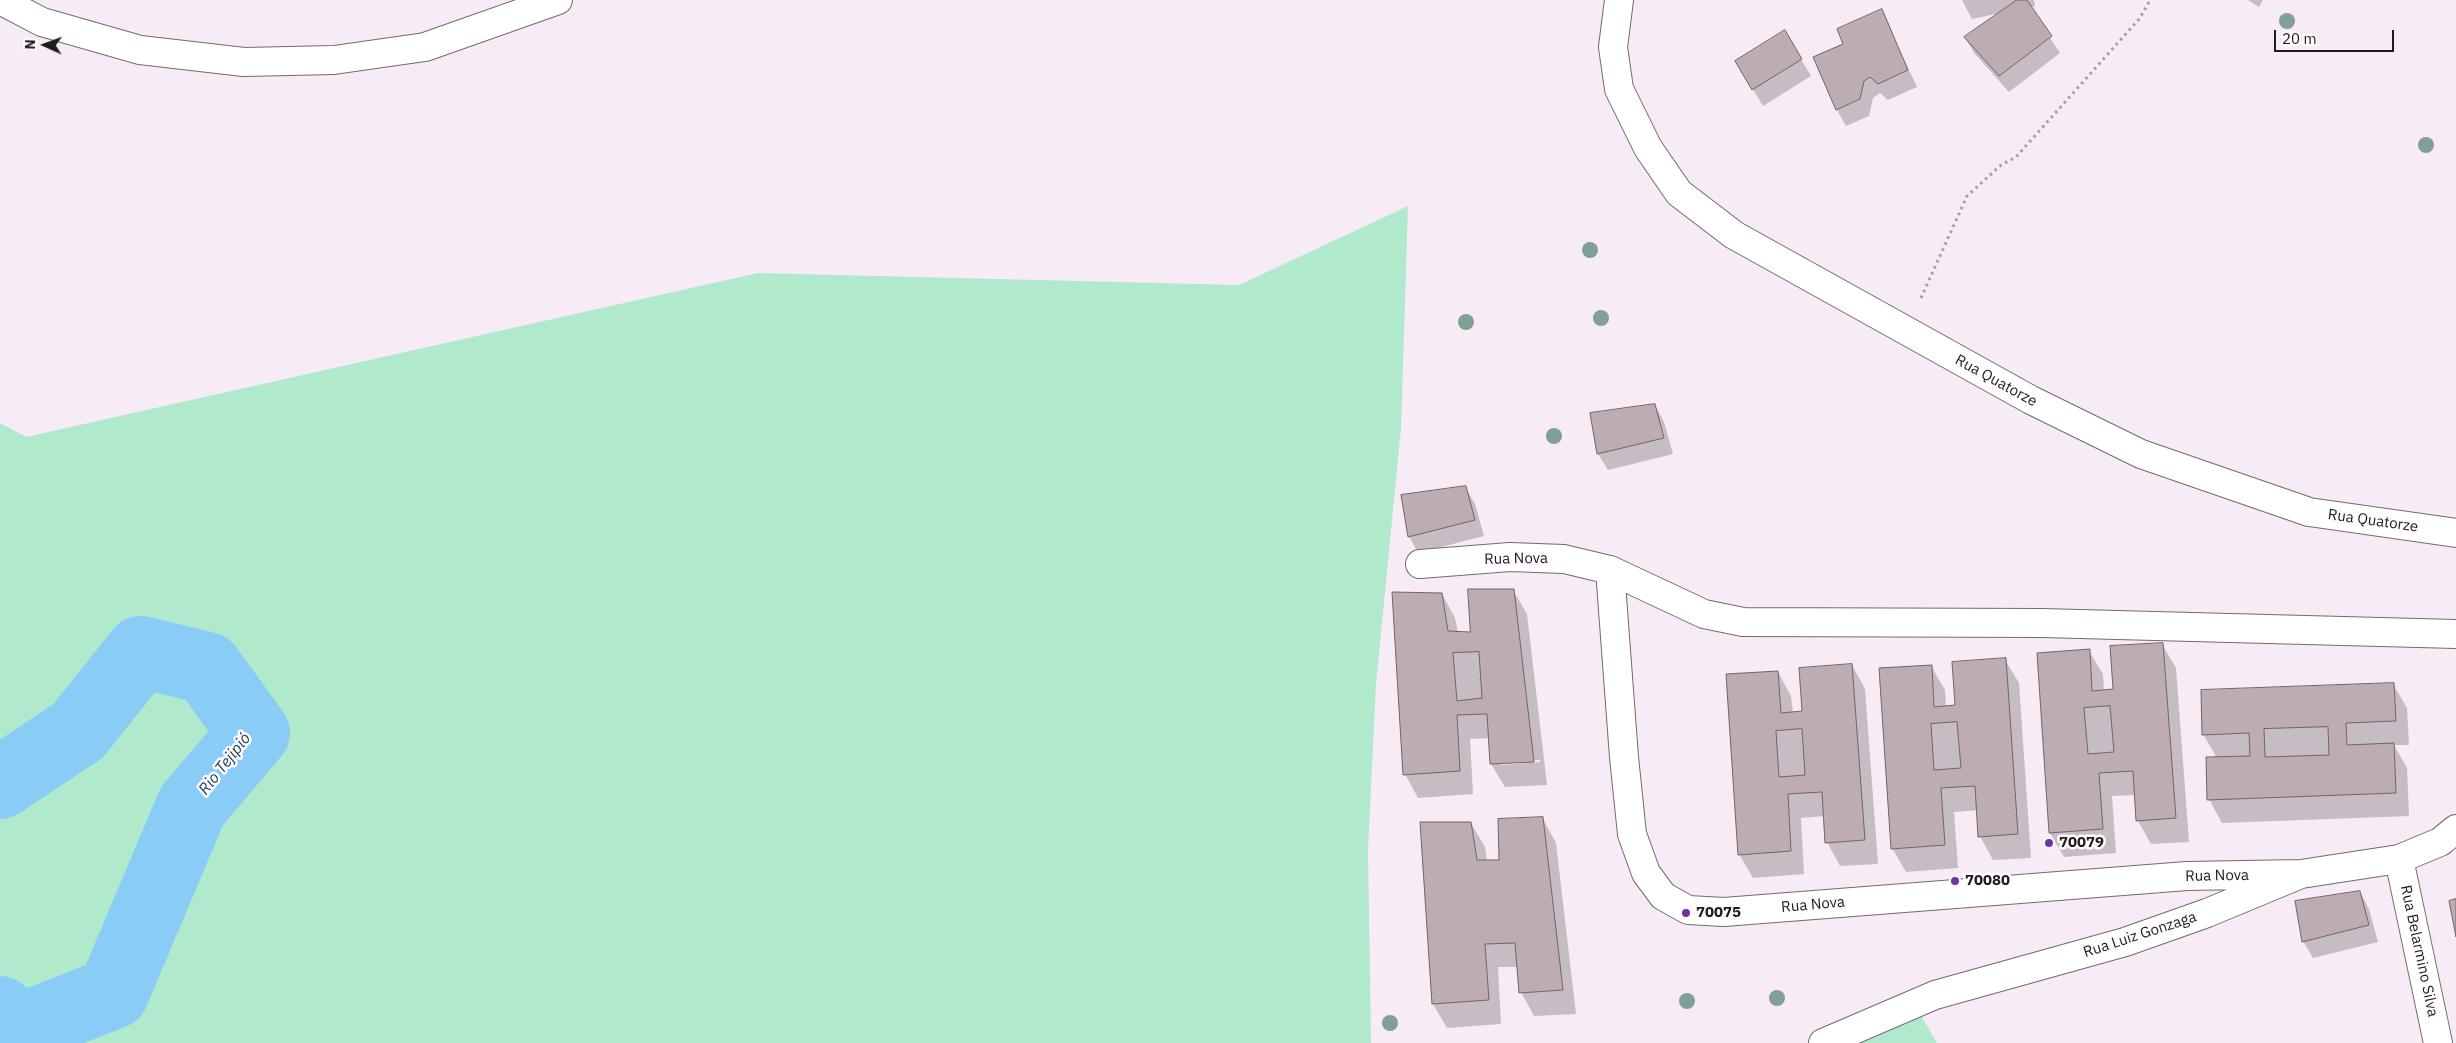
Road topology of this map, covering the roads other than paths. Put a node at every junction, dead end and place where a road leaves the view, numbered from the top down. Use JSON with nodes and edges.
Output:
{"nodes":[{"id":1,"x":0,"y":0,"type":"edge"},
{"id":2,"x":558,"y":0,"type":"edge"},
{"id":3,"x":1619,"y":0,"type":"edge"},
{"id":4,"x":2456,"y":533,"type":"edge"},
{"id":5,"x":1420,"y":564,"type":"dead end"},
{"id":6,"x":1610,"y":570,"type":"junction"},
{"id":7,"x":2456,"y":634,"type":"edge"},
{"id":8,"x":2456,"y":829,"type":"edge"},
{"id":9,"x":2399,"y":859,"type":"junction"},
{"id":10,"x":2301,"y":874,"type":"junction"},
{"id":11,"x":1823,"y":1043,"type":"edge"},
{"id":12,"x":2438,"y":1043,"type":"edge"}],
"edges":[{"from":1,"to":2,"type":"street"},
{"from":3,"to":4,"type":"street","name":"Rua Quatorze"},
{"from":5,"to":6,"type":"street","name":"Rua Nova"},
{"from":6,"to":7,"type":"street","name":"Rua Nova"},
{"from":6,"to":10,"type":"street","name":"Rua Nova"},
{"from":8,"to":9,"type":"street","name":"Rua Luiz Gonzaga"},
{"from":9,"to":10,"type":"street","name":"Rua Luiz Gonzaga"},
{"from":9,"to":12,"type":"street","name":"Rua Belarmino Silva"},
{"from":10,"to":11,"type":"street","name":"Rua Luiz Gonzaga"}]}
